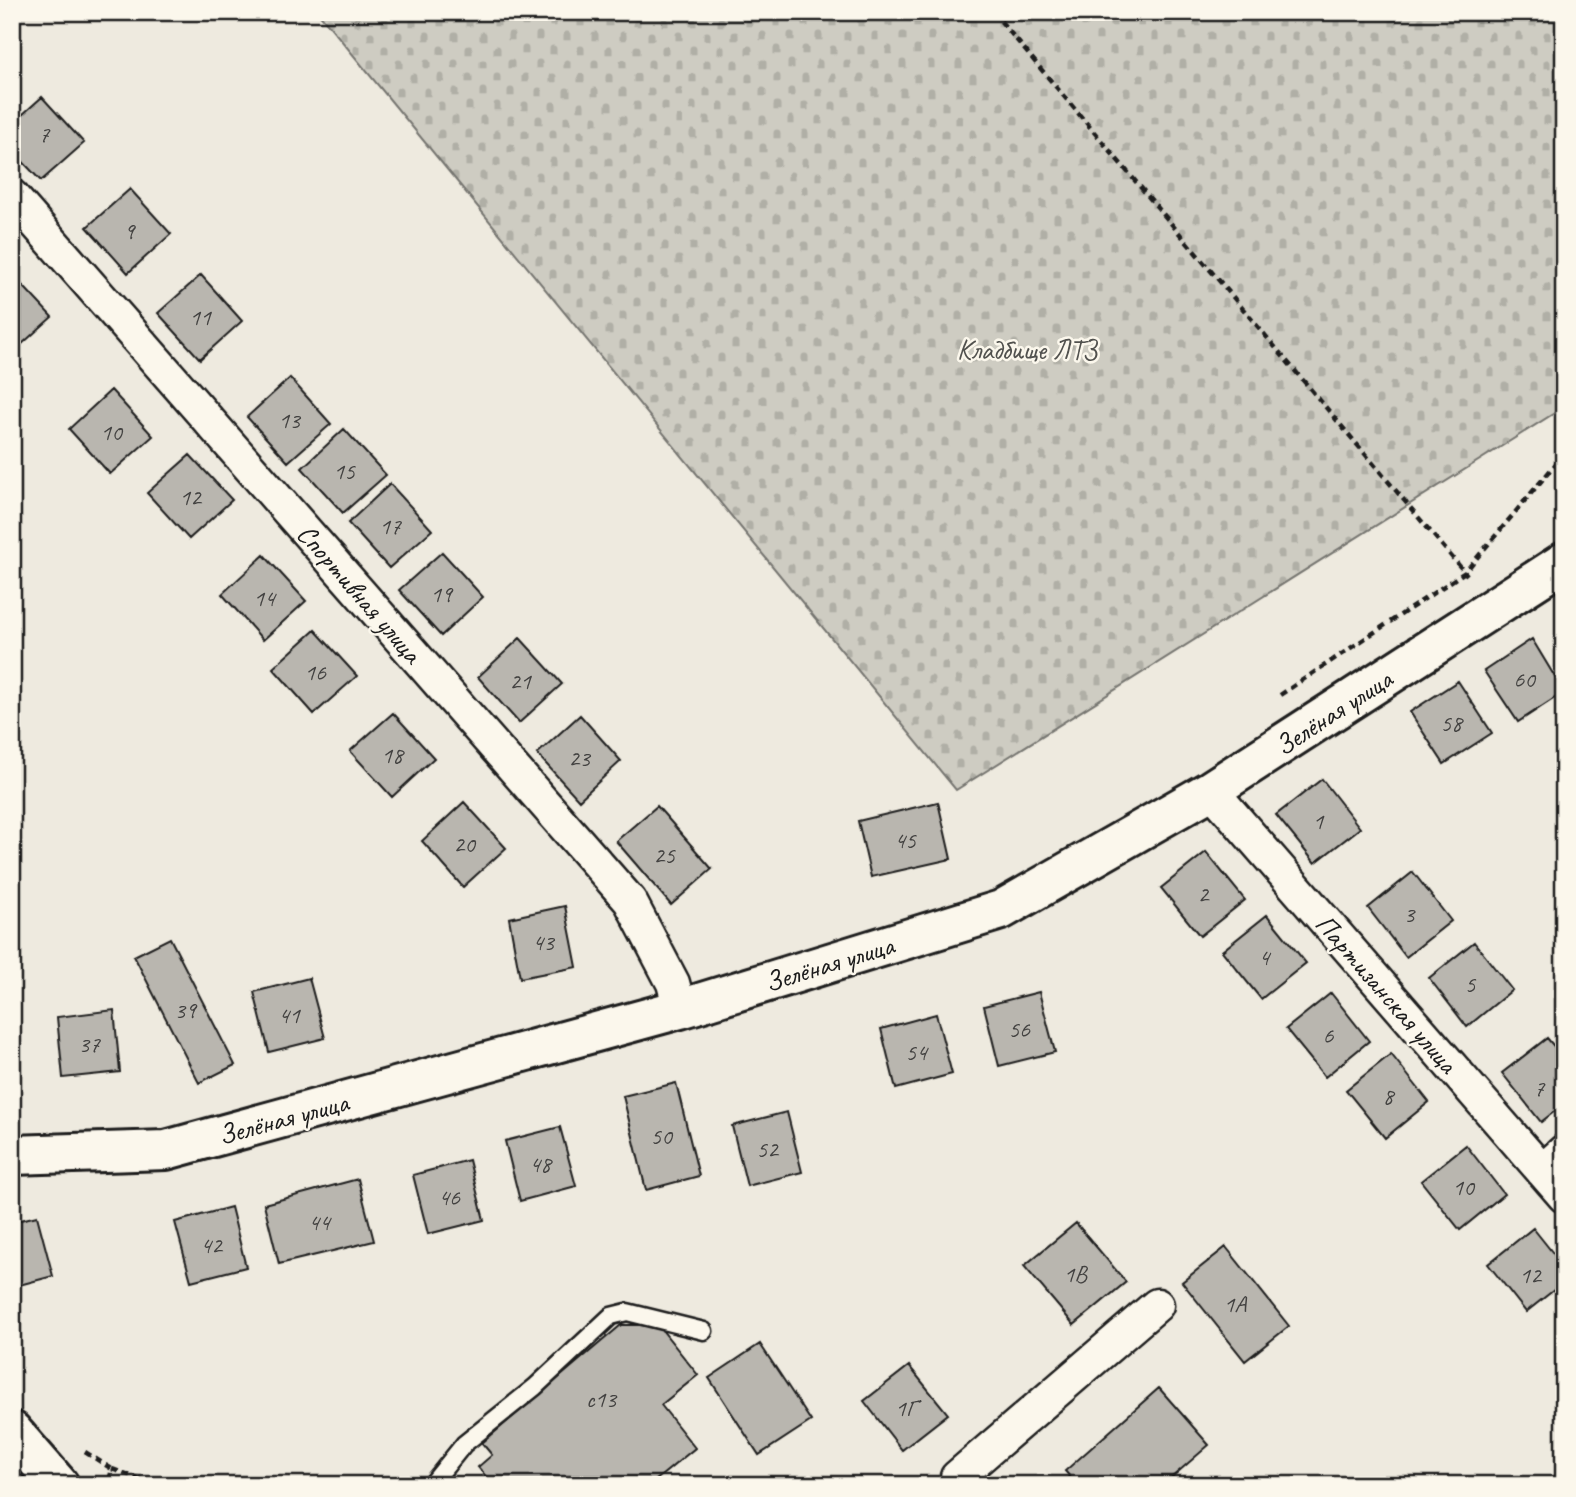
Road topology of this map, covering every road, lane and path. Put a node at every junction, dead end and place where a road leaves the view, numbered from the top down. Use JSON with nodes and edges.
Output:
{"nodes":[{"id":1,"x":993,"y":12,"type":"edge"},
{"id":2,"x":12,"y":196,"type":"edge"},
{"id":3,"x":1564,"y":454,"type":"edge"},
{"id":4,"x":1564,"y":562,"type":"edge"},
{"id":5,"x":1465,"y":572,"type":"junction"},
{"id":6,"x":1494,"y":607,"type":"junction"},
{"id":7,"x":1271,"y":701,"type":"dead end"},
{"id":8,"x":1211,"y":790,"type":"junction"},
{"id":9,"x":680,"y":1009,"type":"junction"},
{"id":10,"x":12,"y":1155,"type":"edge"},
{"id":11,"x":1553,"y":1161,"type":"edge"},
{"id":12,"x":1564,"y":1196,"type":"edge"},
{"id":13,"x":1157,"y":1305,"type":"dead end"},
{"id":14,"x":704,"y":1331,"type":"dead end"},
{"id":15,"x":12,"y":1430,"type":"edge"},
{"id":16,"x":112,"y":1469,"type":"dead end"},
{"id":17,"x":59,"y":1485,"type":"edge"},
{"id":18,"x":158,"y":1485,"type":"edge"},
{"id":19,"x":431,"y":1485,"type":"edge"},
{"id":20,"x":957,"y":1485,"type":"edge"}],
"edges":[{"from":1,"to":5,"type":"path"},
{"from":2,"to":9,"type":"street","name":"Спортивная улица"},
{"from":3,"to":5,"type":"path"},
{"from":4,"to":6,"type":"street","name":"Зелёная улица"},
{"from":5,"to":6,"type":"path"},
{"from":5,"to":7,"type":"path"},
{"from":6,"to":8,"type":"street","name":"Зелёная улица"},
{"from":8,"to":9,"type":"street","name":"Зелёная улица"},
{"from":8,"to":11,"type":"street","name":"Партизанская улица"},
{"from":9,"to":10,"type":"street","name":"Зелёная улица"},
{"from":11,"to":12,"type":"street","name":"Партизанская улица"},
{"from":13,"to":20,"type":"street"},
{"from":14,"to":19,"type":"lane"},
{"from":15,"to":17,"type":"street"},
{"from":16,"to":18,"type":"path"}]}
